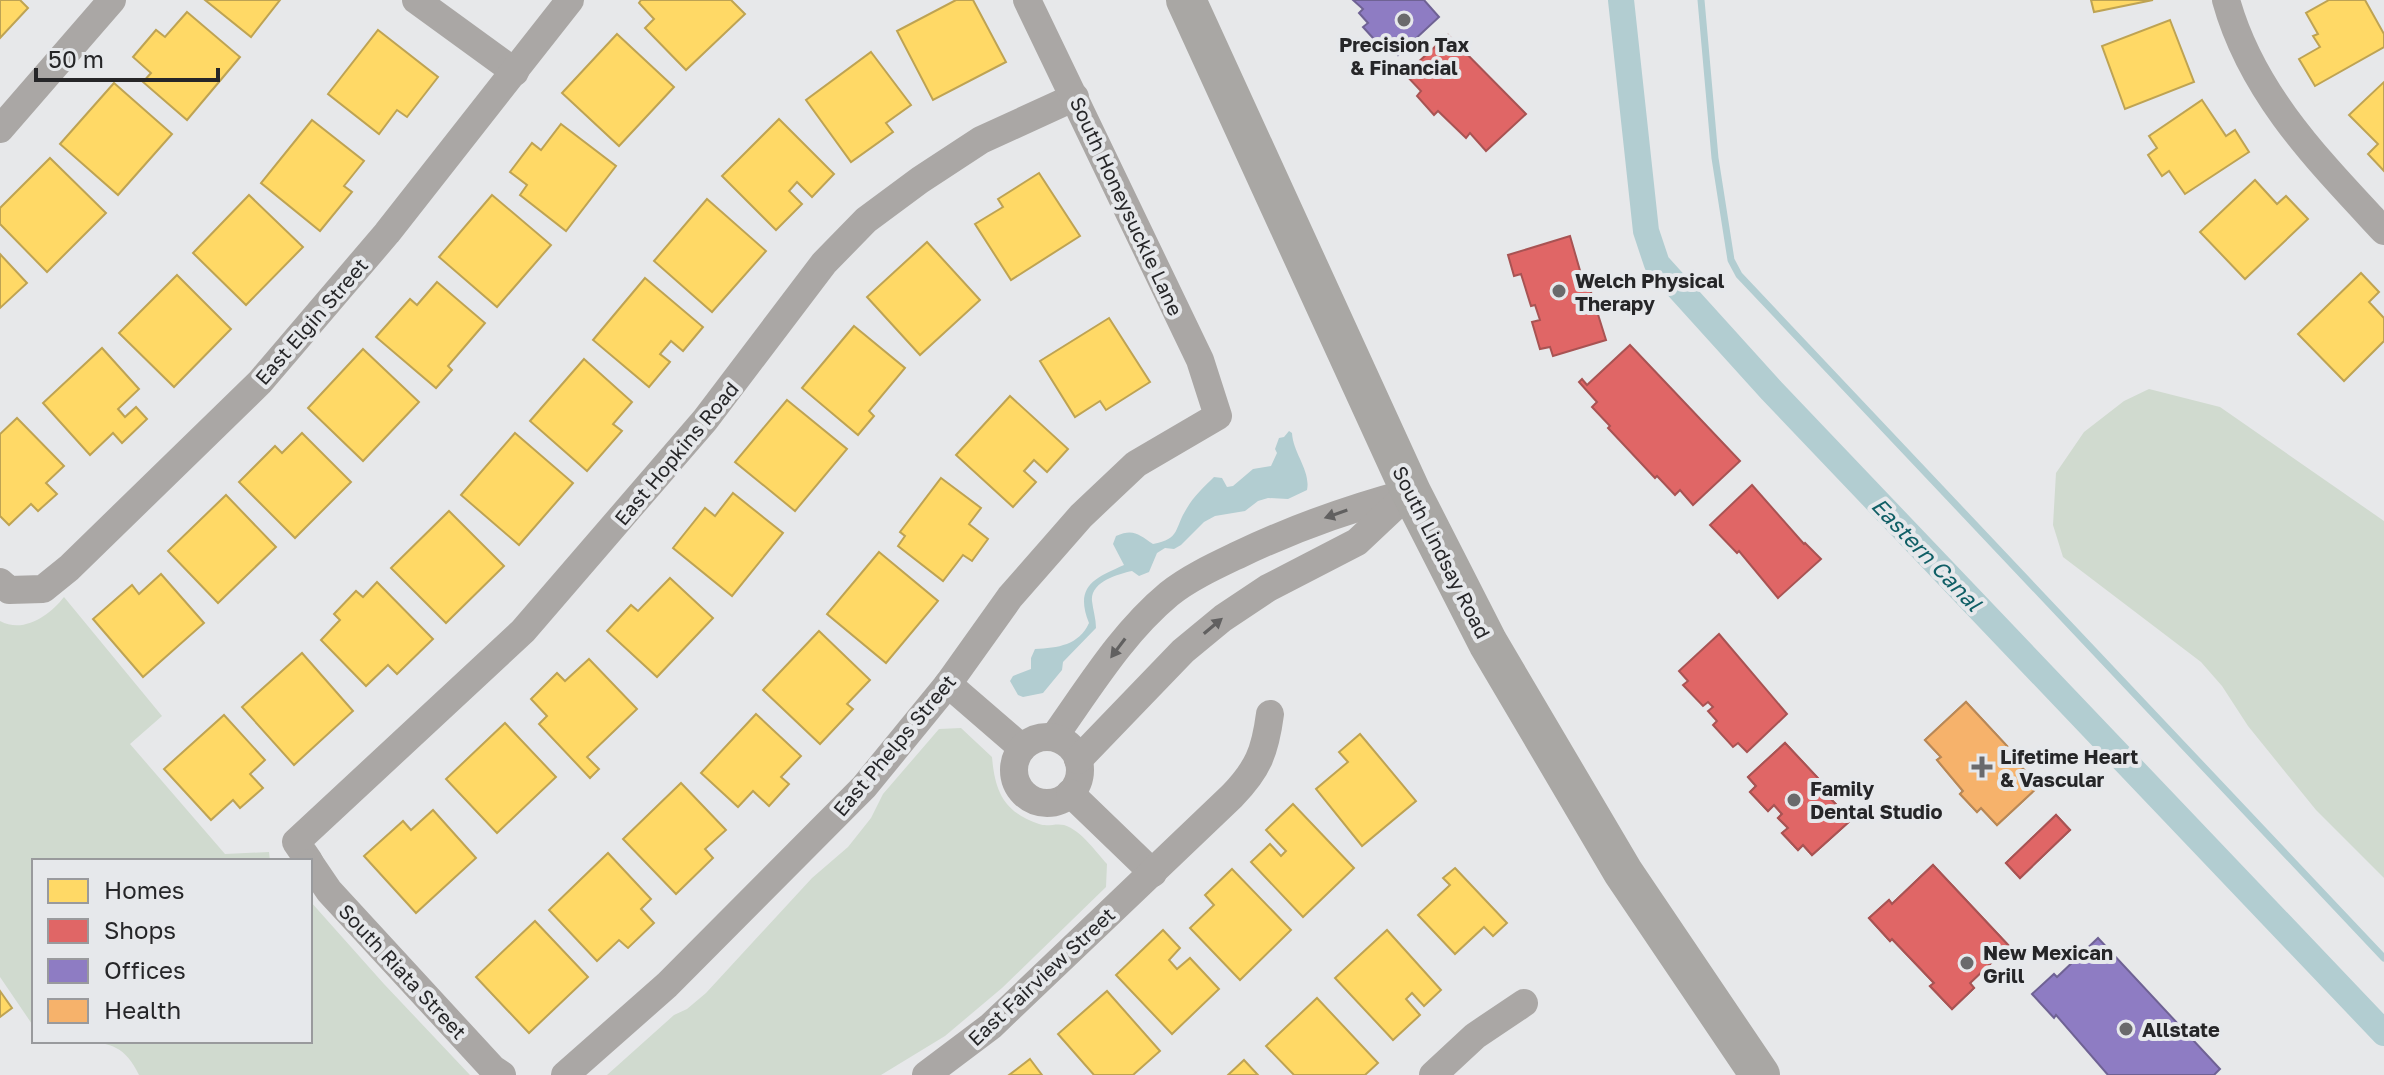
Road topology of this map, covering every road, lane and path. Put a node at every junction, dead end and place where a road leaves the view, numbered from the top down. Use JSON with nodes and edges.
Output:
{"nodes":[{"id":1,"x":112,"y":0,"type":"edge"},
{"id":2,"x":416,"y":0,"type":"edge"},
{"id":3,"x":570,"y":0,"type":"edge"},
{"id":4,"x":1027,"y":0,"type":"edge"},
{"id":5,"x":1186,"y":0,"type":"edge"},
{"id":6,"x":2226,"y":0,"type":"edge"},
{"id":7,"x":515,"y":72,"type":"junction"},
{"id":8,"x":1075,"y":97,"type":"junction"},
{"id":9,"x":0,"y":129,"type":"edge"},
{"id":10,"x":2384,"y":231,"type":"edge"},
{"id":11,"x":1218,"y":416,"type":"joint"},
{"id":12,"x":1411,"y":492,"type":"junction"},
{"id":13,"x":5,"y":586,"type":"edge"},
{"id":14,"x":948,"y":684,"type":"junction"},
{"id":15,"x":1270,"y":714,"type":"dead end"},
{"id":16,"x":1054,"y":737,"type":"junction"},
{"id":17,"x":1022,"y":748,"type":"junction"},
{"id":18,"x":1078,"y":760,"type":"junction"},
{"id":19,"x":1070,"y":793,"type":"junction"},
{"id":20,"x":305,"y":855,"type":"edge"},
{"id":21,"x":312,"y":866,"type":"edge"},
{"id":22,"x":1153,"y":873,"type":"junction"},
{"id":23,"x":1524,"y":1003,"type":"dead end"},
{"id":24,"x":1762,"y":1073,"type":"edge"},
{"id":25,"x":502,"y":1075,"type":"edge"},
{"id":26,"x":565,"y":1075,"type":"edge"},
{"id":27,"x":926,"y":1075,"type":"edge"},
{"id":28,"x":1433,"y":1075,"type":"edge"}],
"edges":[{"from":1,"to":9,"type":"street"},
{"from":2,"to":7,"type":"street"},
{"from":3,"to":7,"type":"street","name":"East Elgin Street"},
{"from":4,"to":8,"type":"street","name":"South Honeysuckle Lane"},
{"from":5,"to":12,"type":"main road","name":"South Lindsay Road"},
{"from":6,"to":10,"type":"street"},
{"from":7,"to":13,"type":"street","name":"East Elgin Street"},
{"from":8,"to":11,"type":"street","name":"South Honeysuckle Lane"},
{"from":8,"to":20,"type":"street","name":"East Hopkins Road"},
{"from":11,"to":14,"type":"street","name":"East Phelps Street"},
{"from":12,"to":16,"type":"street","one_way":true},
{"from":18,"to":12,"type":"street","one_way":true},
{"from":12,"to":24,"type":"main road","name":"South Lindsay Road"},
{"from":14,"to":17,"type":"street"},
{"from":14,"to":26,"type":"street","name":"East Phelps Street"},
{"from":15,"to":22,"type":"street","name":"East Fairview Street"},
{"from":16,"to":17,"type":"street"},
{"from":16,"to":18,"type":"street"},
{"from":17,"to":19,"type":"street"},
{"from":18,"to":19,"type":"street"},
{"from":19,"to":22,"type":"street"},
{"from":21,"to":25,"type":"street","name":"South Riata Street"},
{"from":22,"to":27,"type":"street","name":"East Fairview Street"},
{"from":23,"to":28,"type":"street"}]}
